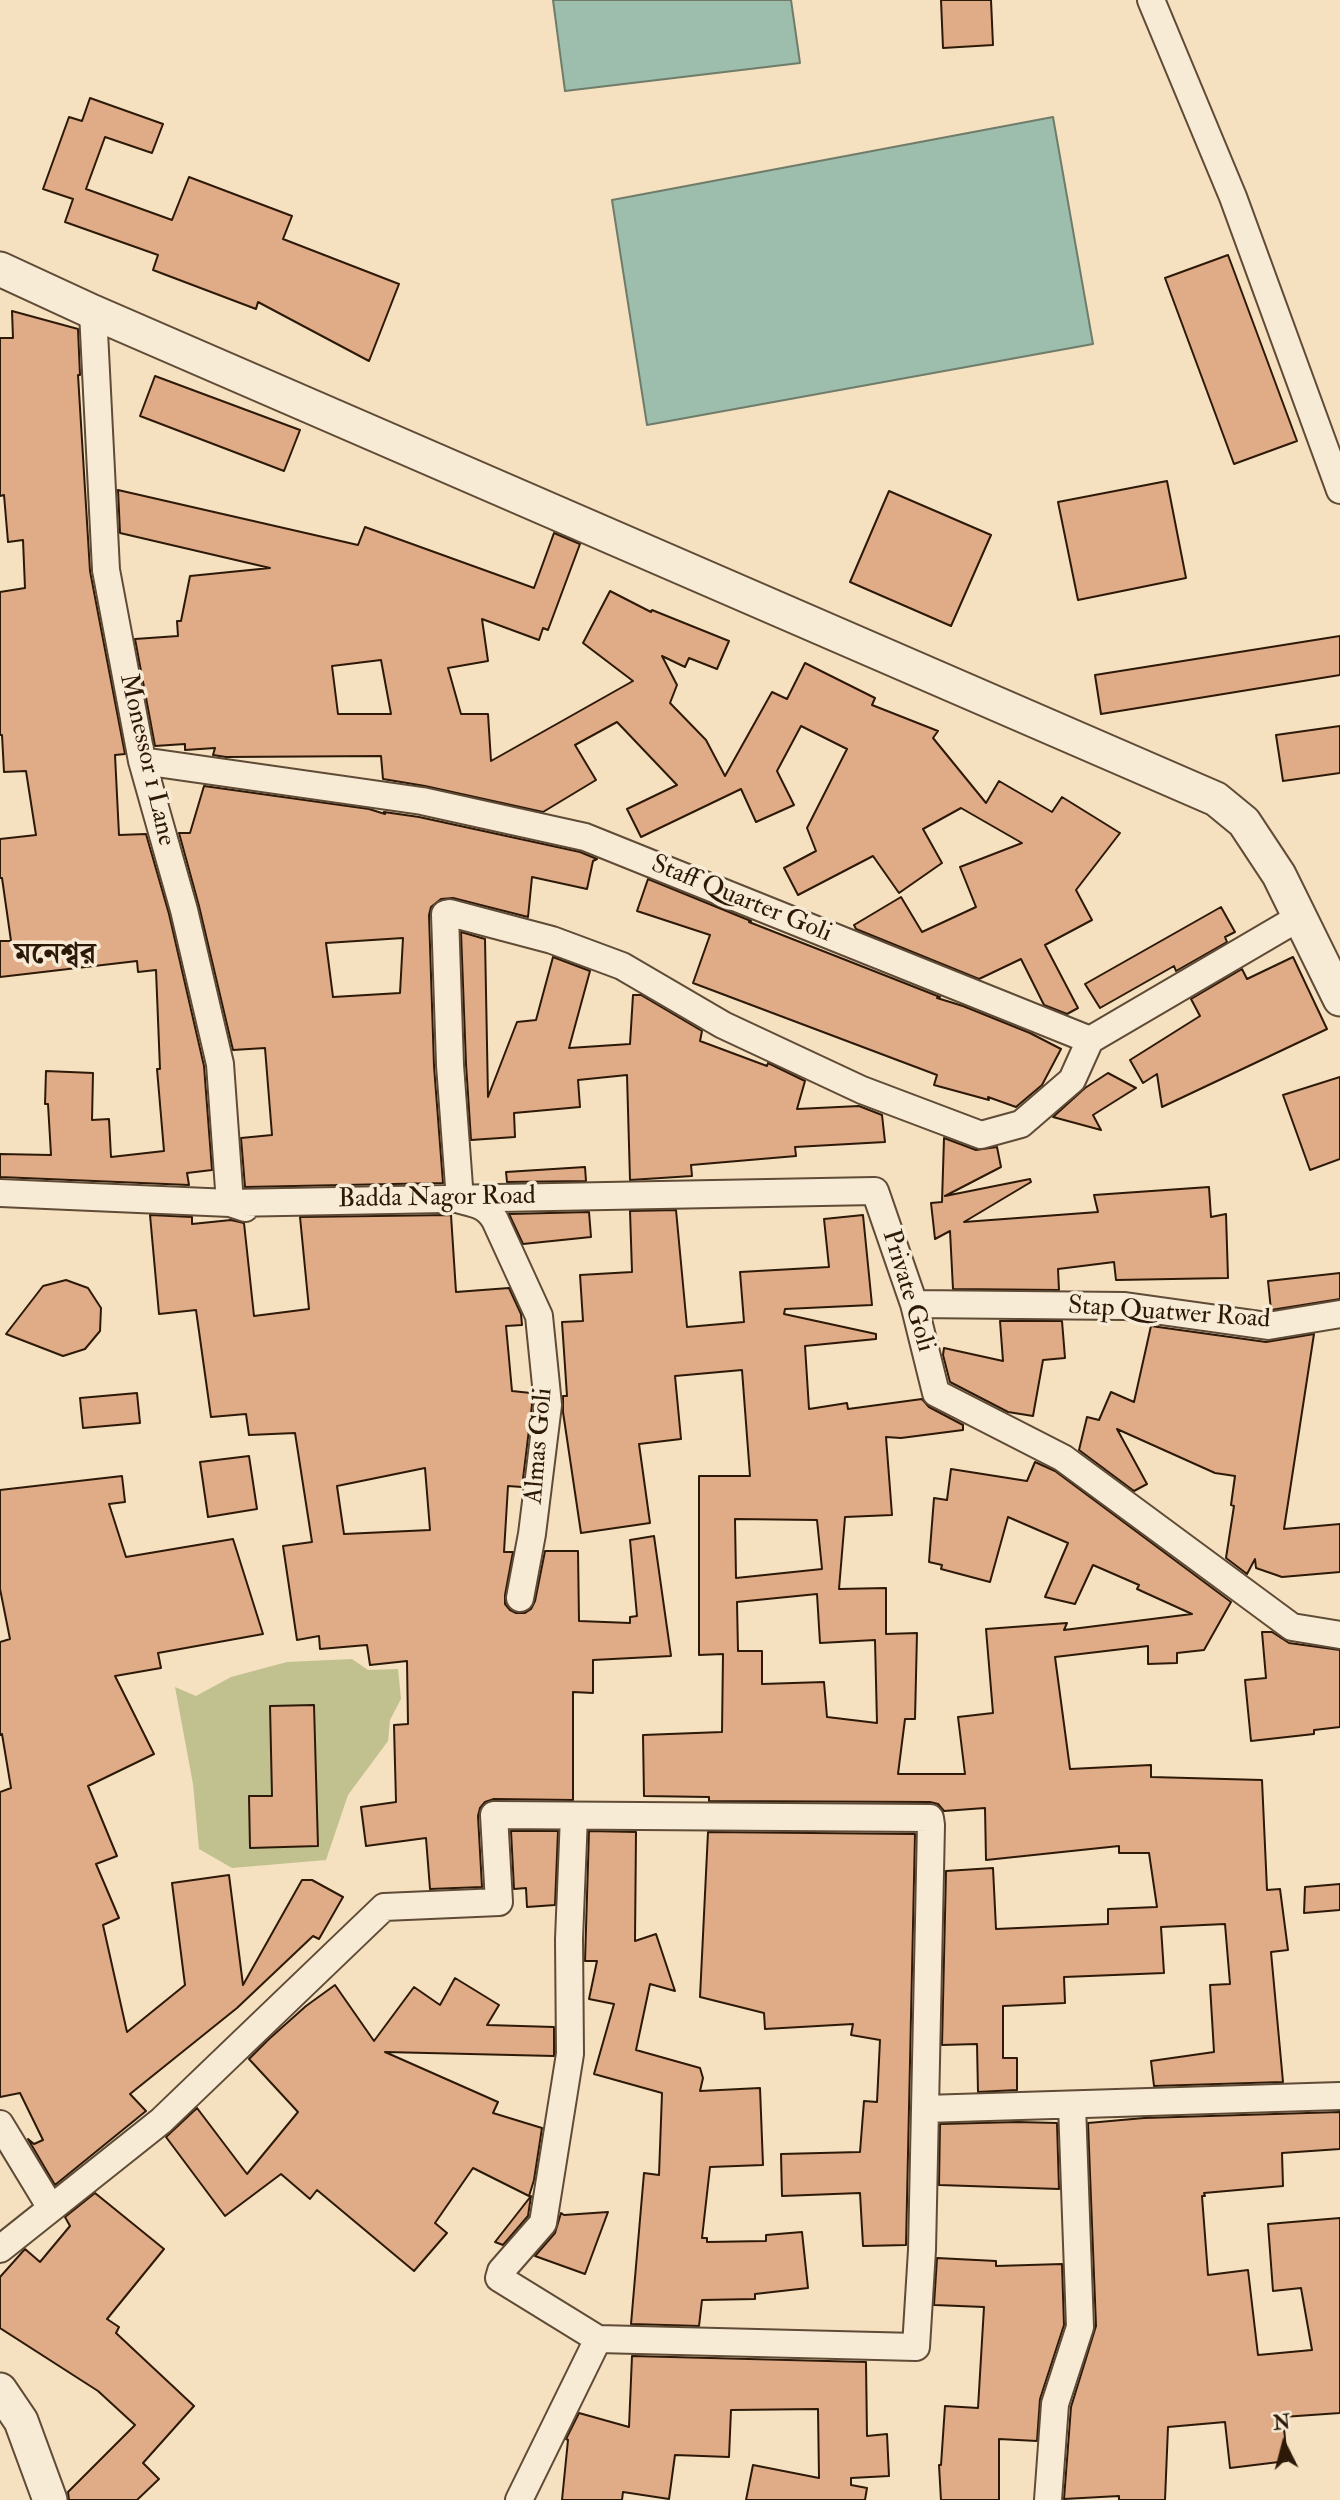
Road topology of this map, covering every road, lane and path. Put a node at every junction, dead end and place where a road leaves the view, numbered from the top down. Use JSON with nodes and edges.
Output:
{"nodes":[{"id":1,"x":1151,"y":0,"type":"edge"},
{"id":2,"x":0,"y":269,"type":"edge"},
{"id":3,"x":93,"y":312,"type":"junction"},
{"id":4,"x":1340,"y":490,"type":"edge"},
{"id":5,"x":142,"y":761,"type":"junction"},
{"id":6,"x":1300,"y":917,"type":"junction"},
{"id":7,"x":1340,"y":999,"type":"edge"},
{"id":8,"x":1090,"y":1040,"type":"junction"},
{"id":9,"x":875,"y":1191,"type":"joint"},
{"id":10,"x":0,"y":1193,"type":"edge"},
{"id":11,"x":460,"y":1200,"type":"junction"},
{"id":12,"x":230,"y":1203,"type":"junction"},
{"id":13,"x":267,"y":1215,"type":"dead end"},
{"id":14,"x":914,"y":1304,"type":"junction"},
{"id":15,"x":1340,"y":1314,"type":"edge"},
{"id":16,"x":520,"y":1598,"type":"dead end"},
{"id":17,"x":1340,"y":1635,"type":"edge"},
{"id":18,"x":574,"y":1816,"type":"junction"},
{"id":19,"x":1340,"y":2096,"type":"edge"},
{"id":20,"x":1072,"y":2105,"type":"junction"},
{"id":21,"x":925,"y":2109,"type":"junction"},
{"id":22,"x":0,"y":2124,"type":"edge"},
{"id":23,"x":51,"y":2208,"type":"junction"},
{"id":24,"x":0,"y":2249,"type":"edge"},
{"id":25,"x":598,"y":2339,"type":"junction"},
{"id":26,"x":0,"y":2390,"type":"edge"},
{"id":27,"x":50,"y":2500,"type":"edge"},
{"id":28,"x":519,"y":2500,"type":"edge"},
{"id":29,"x":1048,"y":2500,"type":"edge"}],
"edges":[{"from":1,"to":4,"type":"street"},
{"from":2,"to":3,"type":"street"},
{"from":3,"to":5,"type":"street","name":"Monessor 1 Lane"},
{"from":3,"to":6,"type":"street"},
{"from":5,"to":8,"type":"street","name":"Staff Quarter Goli"},
{"from":5,"to":12,"type":"street","name":"Monessor 1 Lane"},
{"from":6,"to":7,"type":"street"},
{"from":6,"to":8,"type":"street"},
{"from":8,"to":11,"type":"street"},
{"from":9,"to":11,"type":"street","name":"Badda Nagor Road"},
{"from":9,"to":14,"type":"street","name":"Private Goli"},
{"from":10,"to":12,"type":"street","name":"Badda Nagor Road"},
{"from":11,"to":12,"type":"street","name":"Badda Nagor Road"},
{"from":11,"to":16,"type":"street","name":"Almas Goli"},
{"from":12,"to":13,"type":"street"},
{"from":14,"to":15,"type":"street","name":"Stap Quatwer Road"},
{"from":14,"to":17,"type":"street","name":"Private Goli"},
{"from":18,"to":21,"type":"street"},
{"from":18,"to":23,"type":"street"},
{"from":18,"to":25,"type":"street"},
{"from":19,"to":20,"type":"street"},
{"from":20,"to":21,"type":"street"},
{"from":20,"to":29,"type":"street"},
{"from":21,"to":25,"type":"street"},
{"from":22,"to":23,"type":"street"},
{"from":23,"to":24,"type":"street"},
{"from":25,"to":28,"type":"street"},
{"from":26,"to":27,"type":"street"}]}
